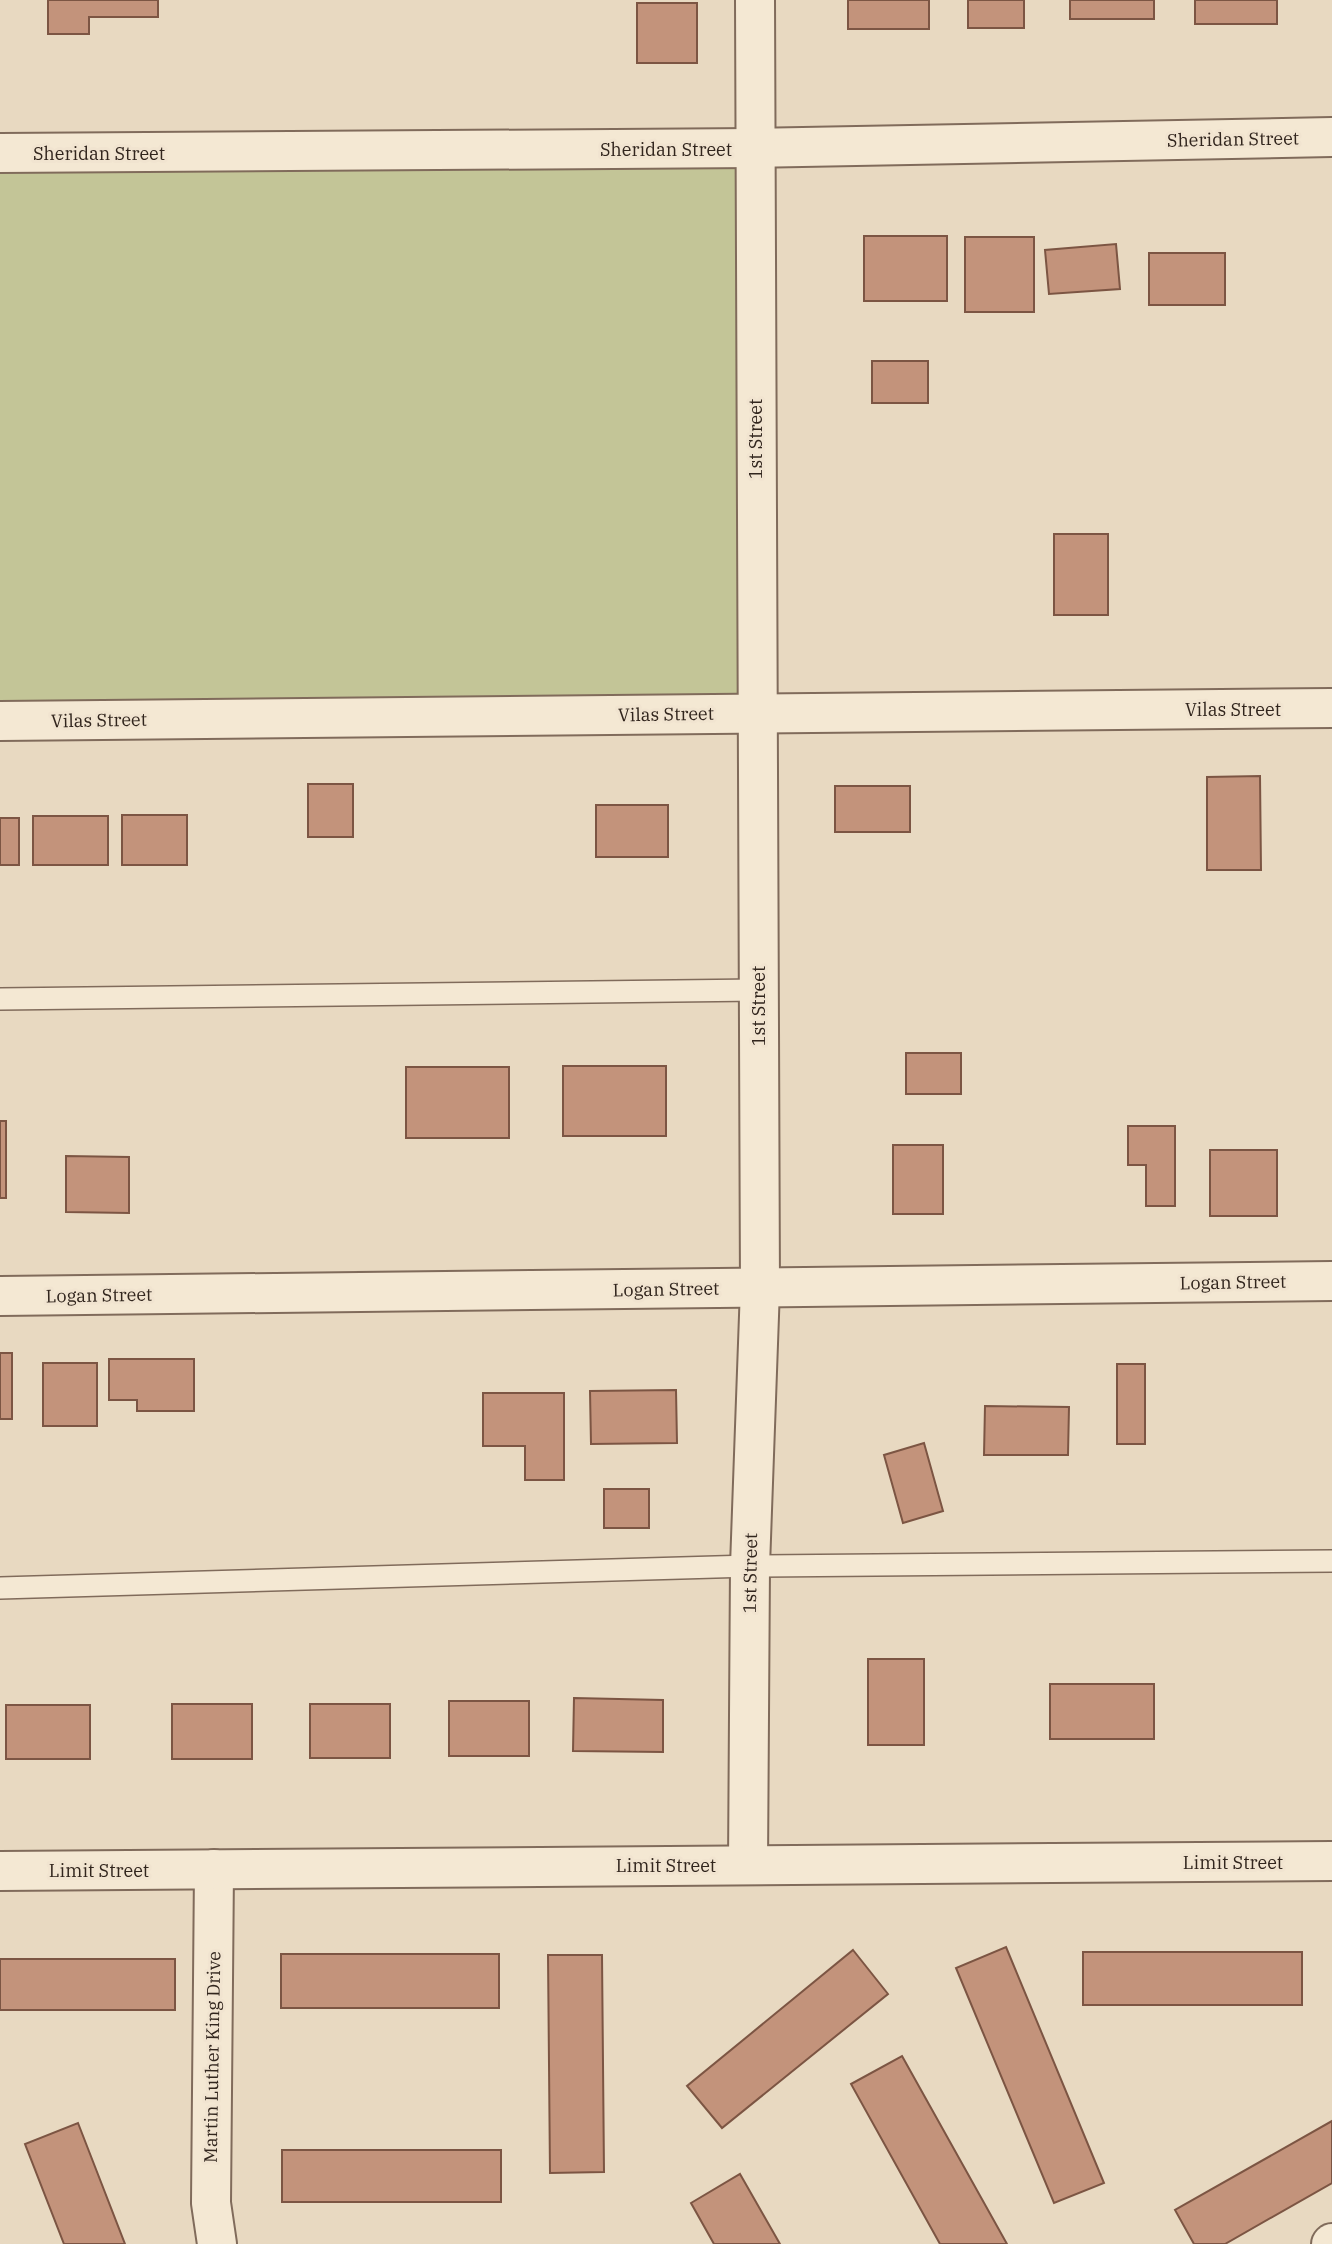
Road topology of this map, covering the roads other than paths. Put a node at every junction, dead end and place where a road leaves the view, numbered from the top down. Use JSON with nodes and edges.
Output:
{"nodes":[{"id":1,"x":755,"y":0,"type":"edge"},
{"id":2,"x":1332,"y":138,"type":"edge"},
{"id":3,"x":755,"y":148,"type":"junction"},
{"id":4,"x":0,"y":153,"type":"edge"},
{"id":5,"x":1332,"y":708,"type":"edge"},
{"id":6,"x":756,"y":713,"type":"junction"},
{"id":7,"x":0,"y":721,"type":"edge"},
{"id":8,"x":758,"y":990,"type":"junction"},
{"id":9,"x":0,"y":999,"type":"edge"},
{"id":10,"x":1332,"y":1281,"type":"edge"},
{"id":11,"x":760,"y":1288,"type":"junction"},
{"id":12,"x":0,"y":1296,"type":"edge"},
{"id":13,"x":1332,"y":1561,"type":"edge"},
{"id":14,"x":750,"y":1566,"type":"junction"},
{"id":15,"x":0,"y":1588,"type":"edge"},
{"id":16,"x":1332,"y":1861,"type":"edge"},
{"id":17,"x":748,"y":1865,"type":"junction"},
{"id":18,"x":214,"y":1869,"type":"junction"},
{"id":19,"x":0,"y":1871,"type":"edge"},
{"id":20,"x":217,"y":2244,"type":"edge"}],
"edges":[{"from":1,"to":3,"type":"street","name":"1st Street"},
{"from":2,"to":3,"type":"street","name":"Sheridan Street"},
{"from":3,"to":4,"type":"street","name":"Sheridan Street"},
{"from":3,"to":6,"type":"street","name":"1st Street"},
{"from":5,"to":6,"type":"street","name":"Vilas Street"},
{"from":6,"to":7,"type":"street","name":"Vilas Street"},
{"from":6,"to":8,"type":"street","name":"1st Street"},
{"from":8,"to":9,"type":"lane"},
{"from":8,"to":11,"type":"street","name":"1st Street"},
{"from":10,"to":11,"type":"street","name":"Logan Street"},
{"from":11,"to":12,"type":"street","name":"Logan Street"},
{"from":11,"to":14,"type":"street","name":"1st Street"},
{"from":13,"to":14,"type":"lane"},
{"from":14,"to":15,"type":"lane"},
{"from":14,"to":17,"type":"street","name":"1st Street"},
{"from":16,"to":17,"type":"street","name":"Limit Street"},
{"from":17,"to":18,"type":"street","name":"Limit Street"},
{"from":18,"to":19,"type":"street","name":"Limit Street"},
{"from":18,"to":20,"type":"street","name":"Martin Luther King Drive"}]}
